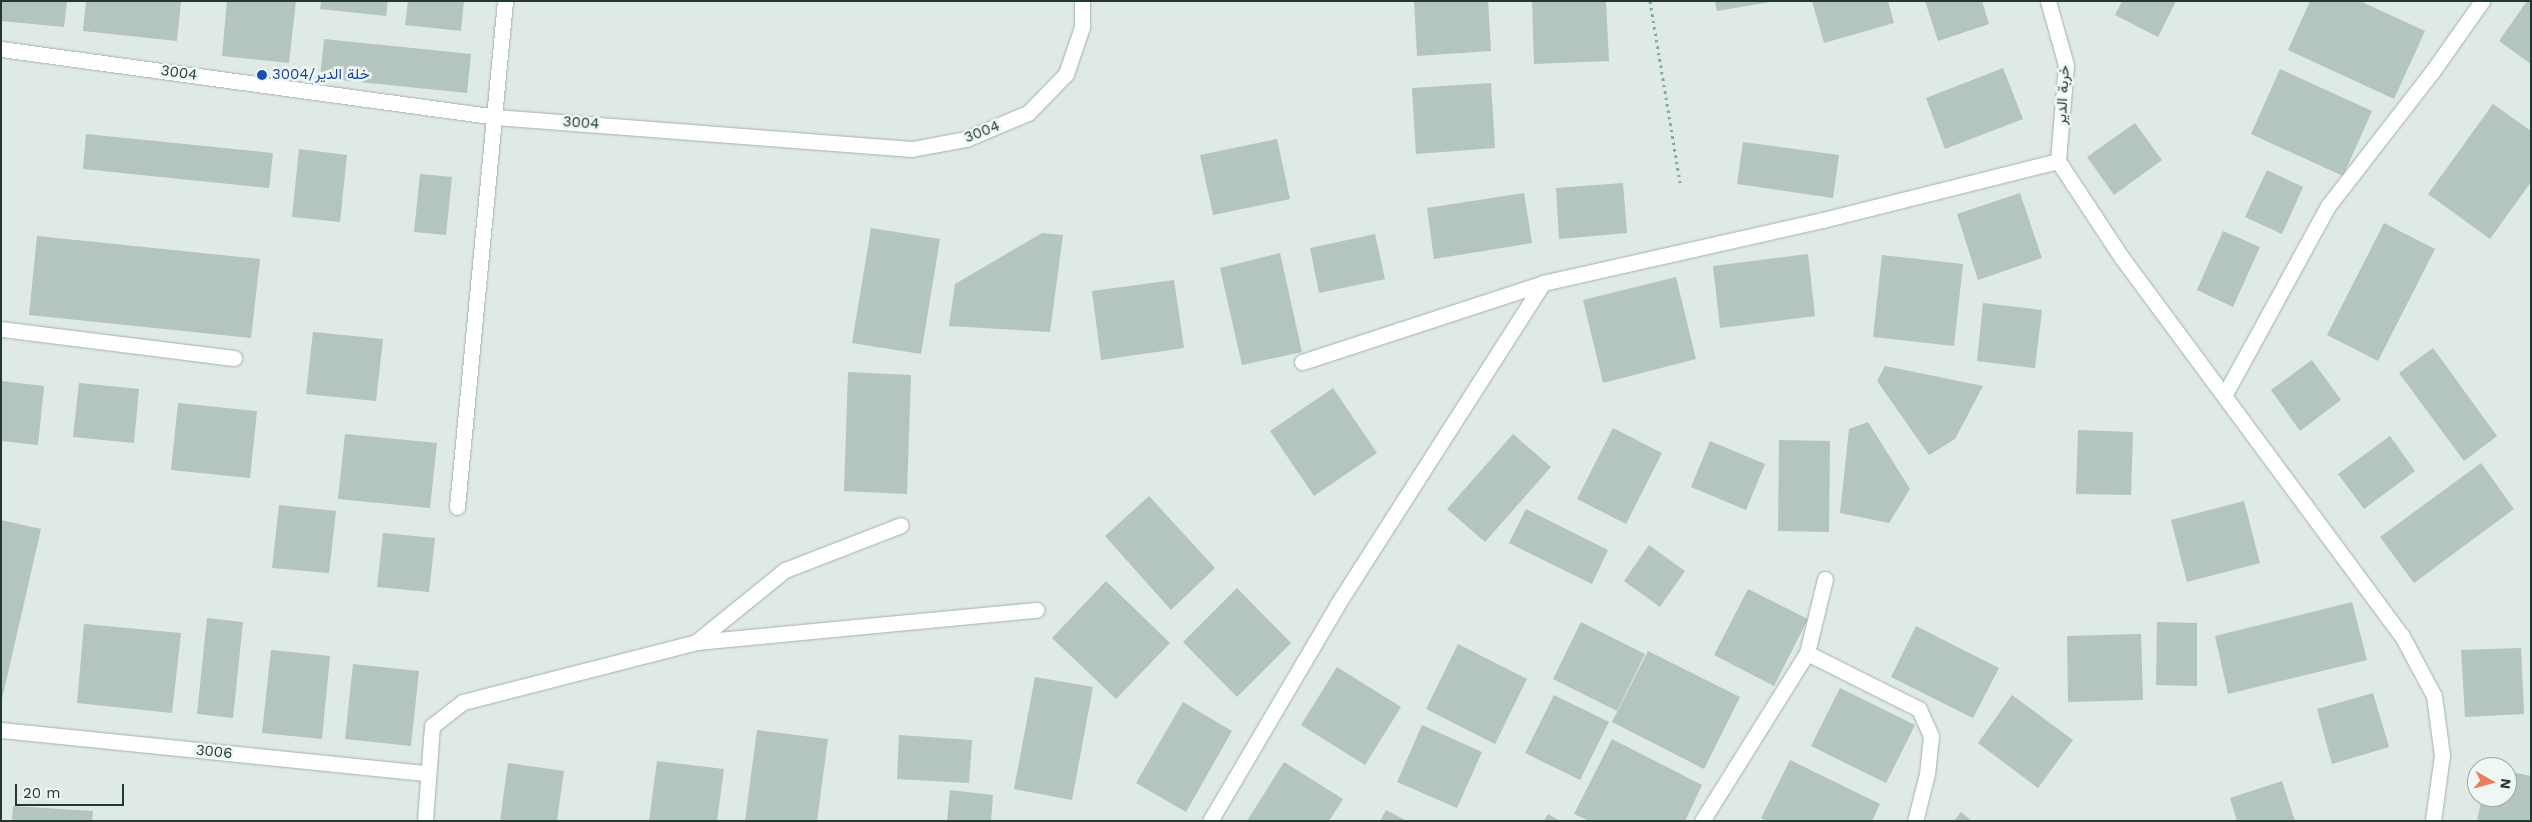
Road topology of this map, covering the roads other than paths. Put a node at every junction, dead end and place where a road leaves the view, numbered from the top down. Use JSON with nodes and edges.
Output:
{"nodes":[{"id":1,"x":504,"y":1,"type":"edge"},
{"id":2,"x":1082,"y":1,"type":"edge"},
{"id":3,"x":2048,"y":1,"type":"edge"},
{"id":4,"x":2482,"y":1,"type":"edge"},
{"id":5,"x":1,"y":49,"type":"edge"},
{"id":6,"x":495,"y":116,"type":"junction"},
{"id":7,"x":2058,"y":161,"type":"junction"},
{"id":8,"x":1543,"y":283,"type":"junction"},
{"id":9,"x":1,"y":329,"type":"edge"},
{"id":10,"x":234,"y":358,"type":"dead end"},
{"id":11,"x":1302,"y":362,"type":"dead end"},
{"id":12,"x":2225,"y":394,"type":"junction"},
{"id":13,"x":457,"y":507,"type":"dead end"},
{"id":14,"x":901,"y":525,"type":"dead end"},
{"id":15,"x":1826,"y":579,"type":"dead end"},
{"id":16,"x":1036,"y":610,"type":"dead end"},
{"id":17,"x":696,"y":642,"type":"junction"},
{"id":18,"x":1807,"y":653,"type":"junction"},
{"id":19,"x":1,"y":730,"type":"edge"},
{"id":20,"x":427,"y":773,"type":"junction"},
{"id":21,"x":425,"y":821,"type":"edge"},
{"id":22,"x":1210,"y":821,"type":"edge"},
{"id":23,"x":1702,"y":821,"type":"edge"},
{"id":24,"x":1915,"y":821,"type":"edge"},
{"id":25,"x":2434,"y":821,"type":"edge"}],
"edges":[{"from":1,"to":6,"type":"street"},
{"from":2,"to":6,"type":"street","name":"3004"},
{"from":3,"to":7,"type":"street","name":"خربة الدير"},
{"from":4,"to":12,"type":"street"},
{"from":5,"to":6,"type":"street","name":"3004"},
{"from":6,"to":13,"type":"street"},
{"from":7,"to":8,"type":"street"},
{"from":7,"to":12,"type":"street"},
{"from":8,"to":11,"type":"street"},
{"from":8,"to":22,"type":"street"},
{"from":9,"to":10,"type":"street"},
{"from":12,"to":25,"type":"street"},
{"from":14,"to":17,"type":"street"},
{"from":15,"to":18,"type":"street"},
{"from":16,"to":17,"type":"street"},
{"from":17,"to":20,"type":"street"},
{"from":18,"to":23,"type":"street"},
{"from":18,"to":24,"type":"street"},
{"from":19,"to":20,"type":"street","name":"3006"},
{"from":20,"to":21,"type":"street"}]}
